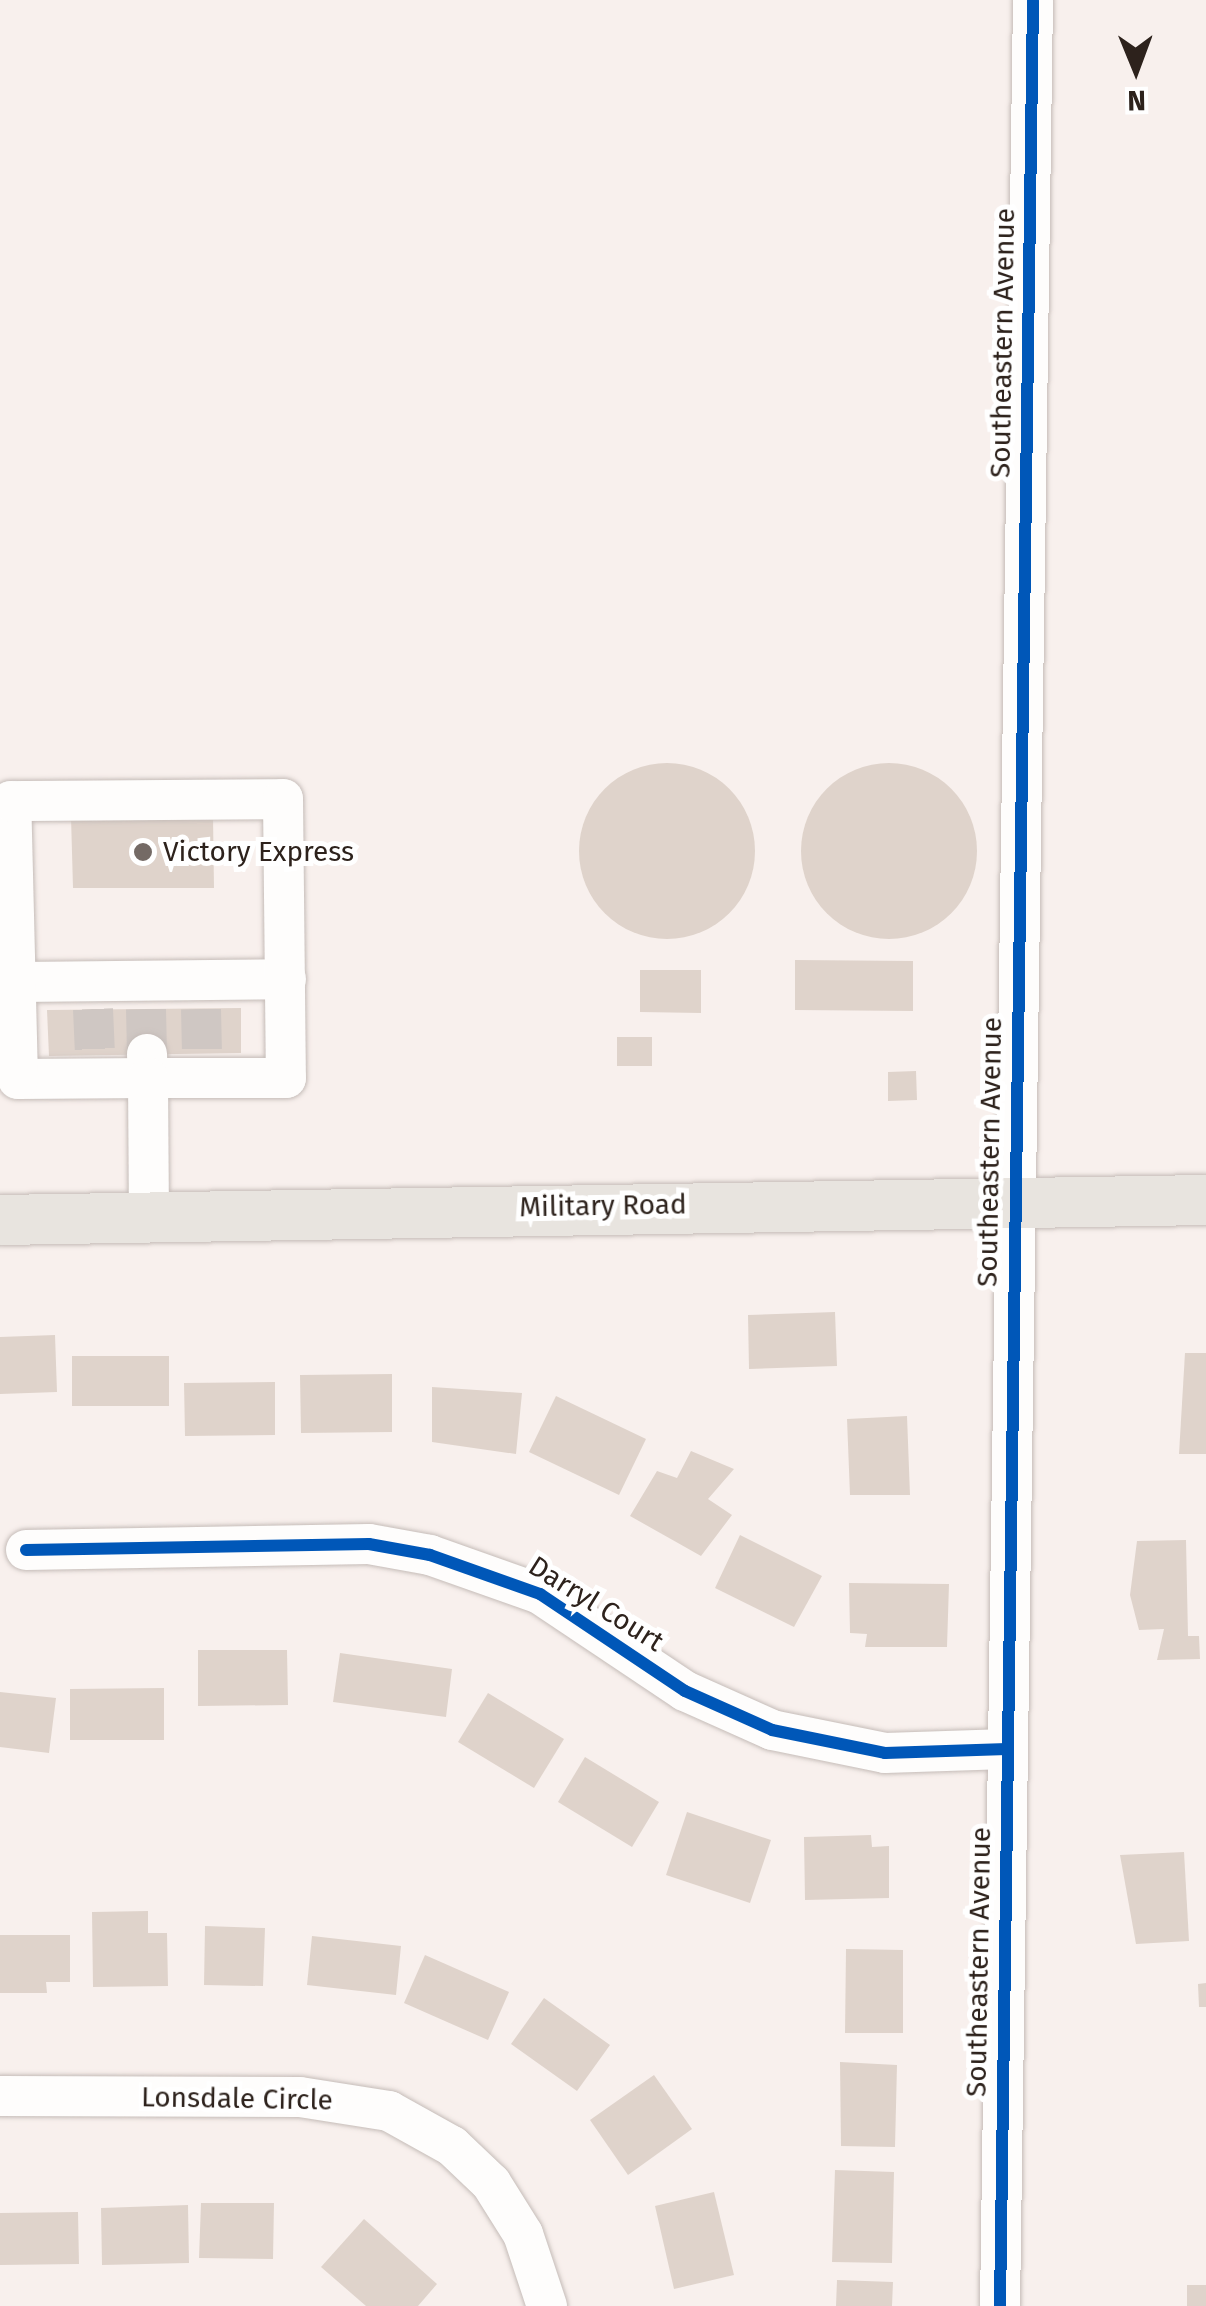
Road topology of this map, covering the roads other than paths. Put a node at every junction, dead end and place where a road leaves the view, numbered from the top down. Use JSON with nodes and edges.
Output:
{"nodes":[{"id":1,"x":1034,"y":0,"type":"edge"},
{"id":2,"x":286,"y":979,"type":"junction"},
{"id":3,"x":16,"y":982,"type":"junction"},
{"id":4,"x":147,"y":1066,"type":"junction"},
{"id":5,"x":1013,"y":1200,"type":"junction"},
{"id":6,"x":1206,"y":1200,"type":"edge"},
{"id":7,"x":150,"y":1216,"type":"junction"},
{"id":8,"x":0,"y":1220,"type":"edge"},
{"id":9,"x":26,"y":1550,"type":"dead end"},
{"id":10,"x":1007,"y":1750,"type":"junction"},
{"id":11,"x":0,"y":2096,"type":"edge"},
{"id":12,"x":547,"y":2306,"type":"edge"},
{"id":13,"x":1000,"y":2306,"type":"edge"}],
"edges":[{"from":1,"to":5,"type":"street","name":"Southeastern Avenue"},
{"from":2,"to":3,"type":"street"},
{"from":2,"to":3,"type":"street"},
{"from":2,"to":4,"type":"street"},
{"from":3,"to":4,"type":"street"},
{"from":4,"to":7,"type":"street"},
{"from":5,"to":6,"type":"main road","name":"Military Road"},
{"from":5,"to":7,"type":"main road","name":"Military Road"},
{"from":5,"to":10,"type":"street","name":"Southeastern Avenue"},
{"from":7,"to":8,"type":"main road","name":"Military Road"},
{"from":9,"to":10,"type":"street","name":"Darryl Court"},
{"from":10,"to":13,"type":"street","name":"Southeastern Avenue"},
{"from":11,"to":12,"type":"street","name":"Lonsdale Circle"}]}
